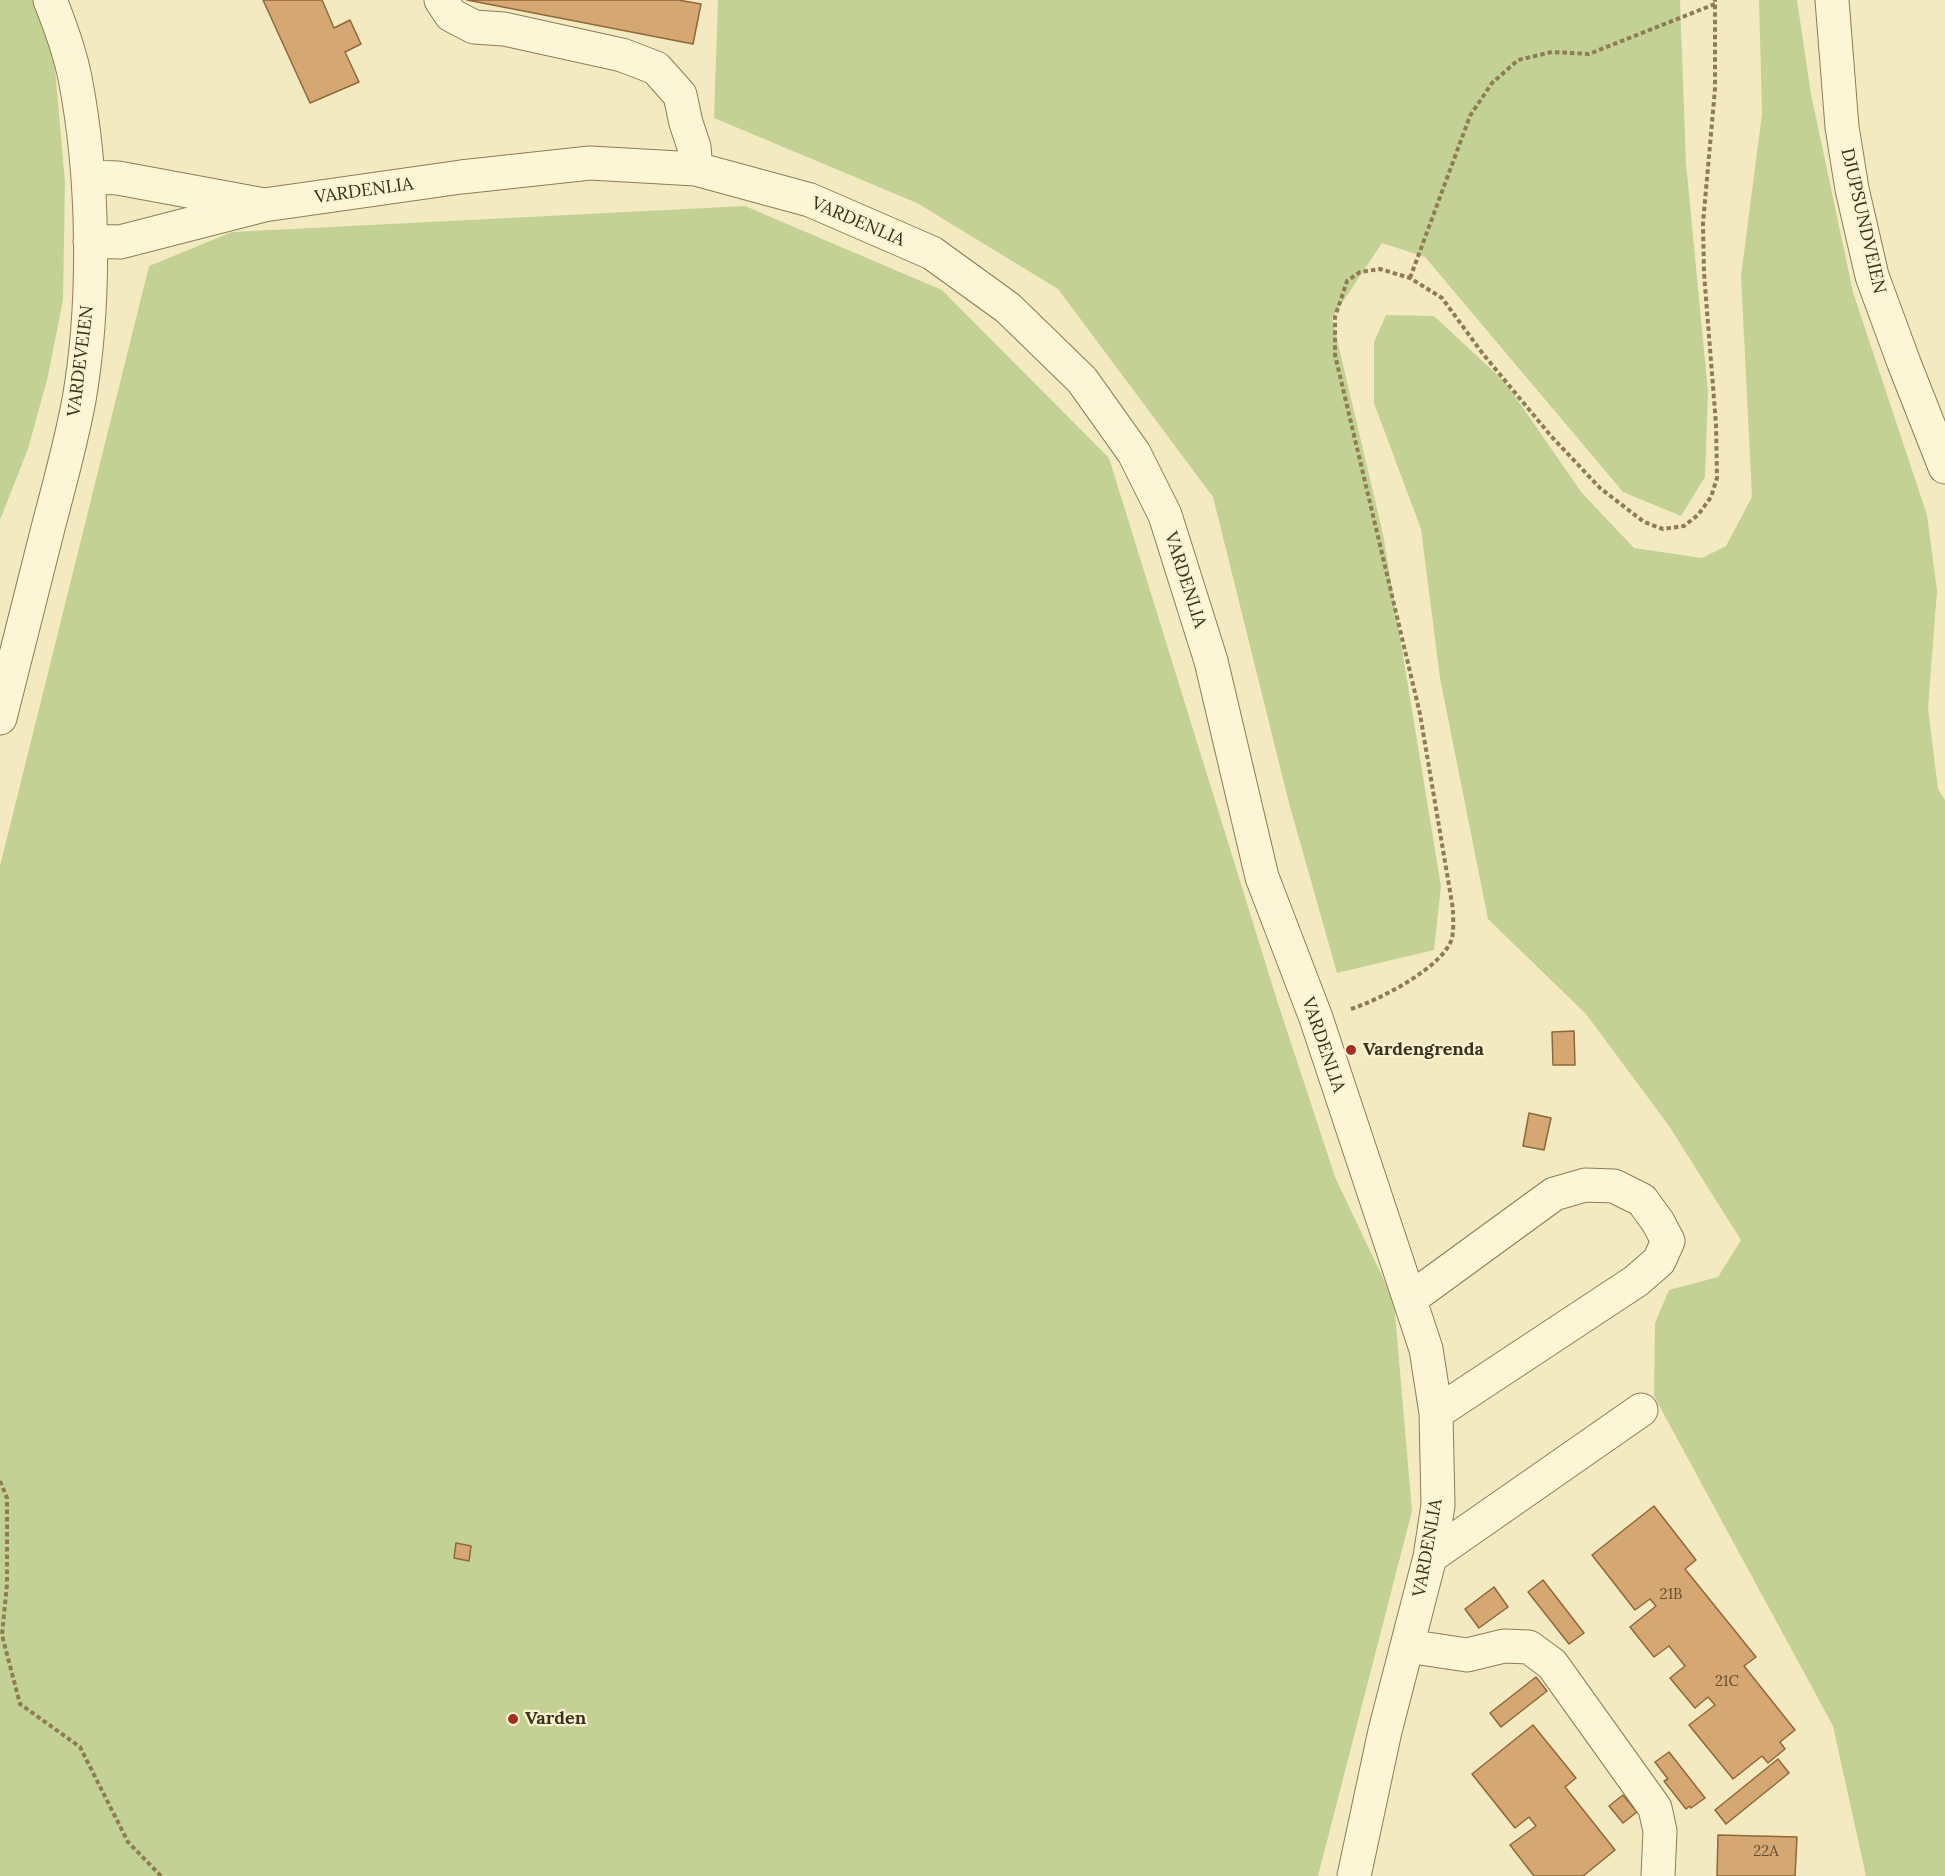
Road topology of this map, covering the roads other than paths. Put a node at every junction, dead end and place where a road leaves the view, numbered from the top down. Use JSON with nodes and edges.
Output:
{"nodes":[{"id":1,"x":50,"y":0,"type":"edge"},
{"id":2,"x":441,"y":0,"type":"edge"},
{"id":3,"x":1832,"y":0,"type":"edge"},
{"id":4,"x":696,"y":169,"type":"junction"},
{"id":5,"x":88,"y":177,"type":"junction"},
{"id":6,"x":264,"y":205,"type":"junction"},
{"id":7,"x":90,"y":241,"type":"junction"},
{"id":8,"x":1945,"y":467,"type":"edge"},
{"id":9,"x":0,"y":718,"type":"edge"},
{"id":10,"x":1410,"y":1299,"type":"junction"},
{"id":11,"x":1641,"y":1410,"type":"dead end"},
{"id":12,"x":1436,"y":1413,"type":"junction"},
{"id":13,"x":1430,"y":1557,"type":"junction"},
{"id":14,"x":1407,"y":1646,"type":"junction"},
{"id":15,"x":1354,"y":1876,"type":"edge"},
{"id":16,"x":1658,"y":1876,"type":"edge"}],
"edges":[{"from":1,"to":5,"type":"street","name":"VARDEVEIEN"},
{"from":2,"to":4,"type":"street"},
{"from":3,"to":8,"type":"street","name":"DJUPSUNDVEIEN"},
{"from":4,"to":6,"type":"street","name":"VARDENLIA"},
{"from":4,"to":10,"type":"street","name":"VARDENLIA"},
{"from":5,"to":6,"type":"street","name":"VARDENLIA"},
{"from":5,"to":7,"type":"street","name":"VARDEVEIEN"},
{"from":6,"to":7,"type":"street","name":"VARDENLIA"},
{"from":7,"to":9,"type":"street","name":"VARDEVEIEN"},
{"from":10,"to":12,"type":"street","name":"VARDENLIA"},
{"from":10,"to":12,"type":"street"},
{"from":11,"to":13,"type":"street"},
{"from":12,"to":13,"type":"street","name":"VARDENLIA"},
{"from":13,"to":14,"type":"street","name":"VARDENLIA"},
{"from":14,"to":15,"type":"street","name":"VARDENLIA"},
{"from":14,"to":16,"type":"street"}]}
